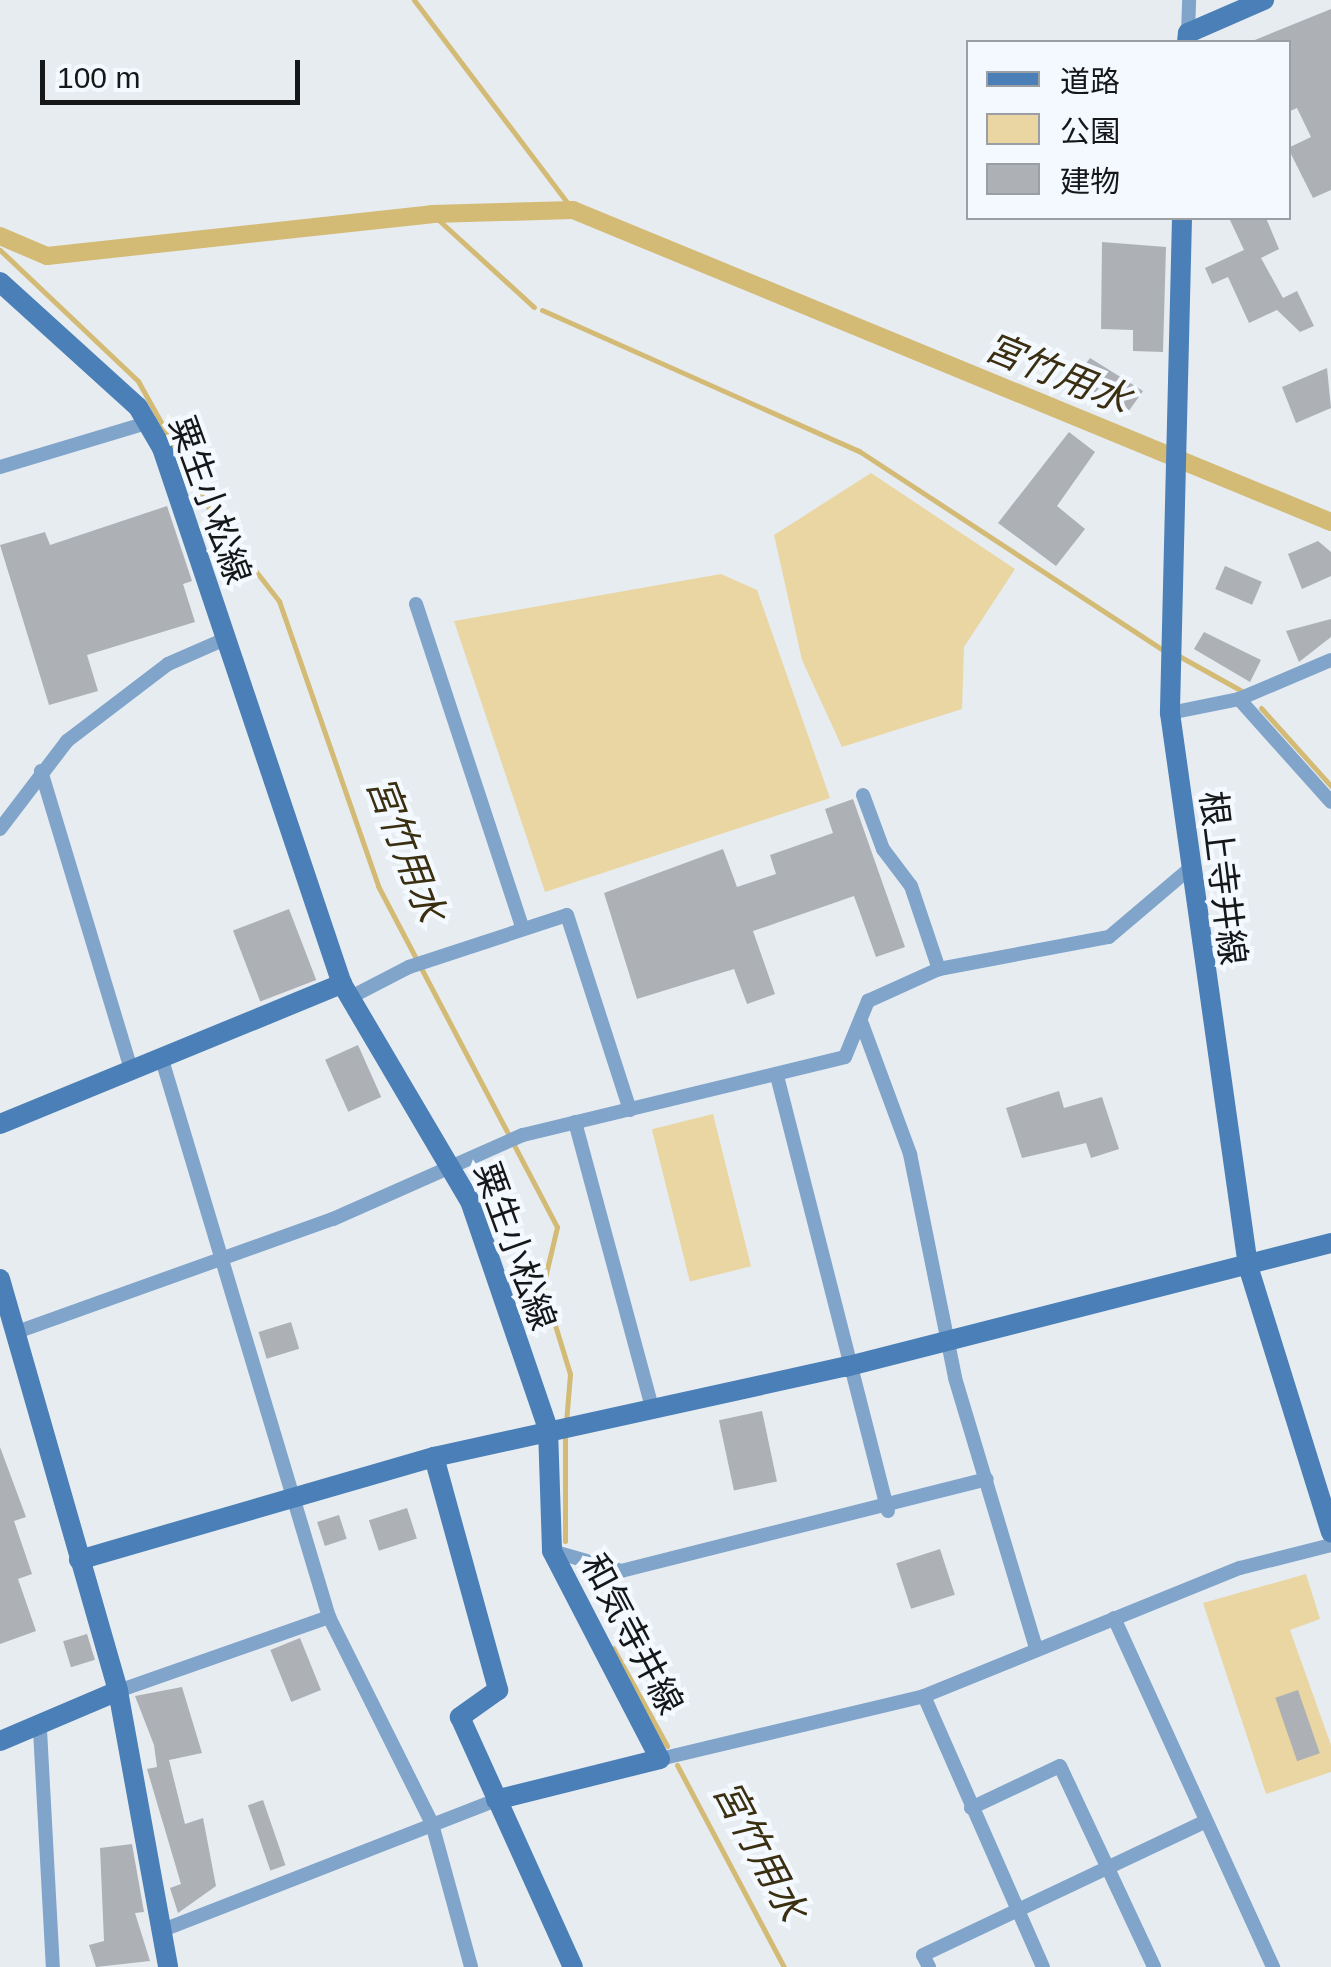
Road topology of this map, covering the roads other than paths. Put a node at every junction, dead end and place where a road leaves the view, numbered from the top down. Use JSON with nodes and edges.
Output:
{"nodes":[{"id":1,"x":1189,"y":0,"type":"edge"},
{"id":2,"x":1264,"y":0,"type":"edge"},
{"id":3,"x":1187,"y":38,"type":"edge"},
{"id":4,"x":1182,"y":220,"type":"edge"},
{"id":5,"x":0,"y":282,"type":"edge"},
{"id":6,"x":150,"y":422,"type":"junction"},
{"id":7,"x":0,"y":467,"type":"edge"},
{"id":8,"x":416,"y":604,"type":"dead end"},
{"id":9,"x":225,"y":639,"type":"junction"},
{"id":10,"x":1331,"y":660,"type":"edge"},
{"id":11,"x":1239,"y":700,"type":"junction"},
{"id":12,"x":1170,"y":713,"type":"junction"},
{"id":13,"x":41,"y":771,"type":"junction"},
{"id":14,"x":864,"y":795,"type":"dead end"},
{"id":15,"x":1331,"y":802,"type":"edge"},
{"id":16,"x":0,"y":829,"type":"edge"},
{"id":17,"x":1188,"y":870,"type":"junction"},
{"id":18,"x":522,"y":927,"type":"junction"},
{"id":19,"x":939,"y":969,"type":"junction"},
{"id":20,"x":346,"y":991,"type":"junction"},
{"id":21,"x":862,"y":1024,"type":"junction"},
{"id":22,"x":163,"y":1062,"type":"junction"},
{"id":23,"x":132,"y":1073,"type":"junction"},
{"id":24,"x":777,"y":1076,"type":"junction"},
{"id":25,"x":630,"y":1110,"type":"junction"},
{"id":26,"x":575,"y":1122,"type":"junction"},
{"id":27,"x":0,"y":1124,"type":"edge"},
{"id":28,"x":456,"y":1170,"type":"junction"},
{"id":29,"x":1331,"y":1242,"type":"edge"},
{"id":30,"x":220,"y":1256,"type":"junction"},
{"id":31,"x":1248,"y":1266,"type":"junction"},
{"id":32,"x":0,"y":1279,"type":"edge"},
{"id":33,"x":14,"y":1334,"type":"junction"},
{"id":34,"x":953,"y":1335,"type":"junction"},
{"id":35,"x":844,"y":1366,"type":"junction"},
{"id":36,"x":652,"y":1408,"type":"junction"},
{"id":37,"x":560,"y":1427,"type":"junction"},
{"id":38,"x":434,"y":1458,"type":"junction"},
{"id":39,"x":987,"y":1479,"type":"junction"},
{"id":40,"x":292,"y":1500,"type":"junction"},
{"id":41,"x":888,"y":1511,"type":"junction"},
{"id":42,"x":1331,"y":1532,"type":"edge"},
{"id":43,"x":1331,"y":1545,"type":"edge"},
{"id":44,"x":552,"y":1551,"type":"junction"},
{"id":45,"x":78,"y":1560,"type":"junction"},
{"id":46,"x":330,"y":1617,"type":"junction"},
{"id":47,"x":1114,"y":1618,"type":"junction"},
{"id":48,"x":1036,"y":1648,"type":"junction"},
{"id":49,"x":118,"y":1691,"type":"junction"},
{"id":50,"x":924,"y":1696,"type":"junction"},
{"id":51,"x":40,"y":1730,"type":"junction"},
{"id":52,"x":0,"y":1741,"type":"edge"},
{"id":53,"x":660,"y":1759,"type":"junction"},
{"id":54,"x":496,"y":1800,"type":"junction"},
{"id":55,"x":971,"y":1808,"type":"junction"},
{"id":56,"x":1202,"y":1823,"type":"junction"},
{"id":57,"x":432,"y":1824,"type":"junction"},
{"id":58,"x":1108,"y":1866,"type":"junction"},
{"id":59,"x":1017,"y":1912,"type":"junction"},
{"id":60,"x":163,"y":1930,"type":"junction"},
{"id":61,"x":53,"y":1967,"type":"edge"},
{"id":62,"x":168,"y":1967,"type":"edge"},
{"id":63,"x":470,"y":1967,"type":"edge"},
{"id":64,"x":573,"y":1967,"type":"edge"},
{"id":65,"x":929,"y":1967,"type":"edge"},
{"id":66,"x":1042,"y":1967,"type":"edge"},
{"id":67,"x":1154,"y":1967,"type":"edge"},
{"id":68,"x":1273,"y":1967,"type":"edge"}],
"edges":[{"from":1,"to":3,"type":"street"},
{"from":2,"to":3,"type":"main road"},
{"from":4,"to":12,"type":"main road","name":"根上寺井線"},
{"from":5,"to":6,"type":"main road","name":"粟生小松線"},
{"from":6,"to":7,"type":"street"},
{"from":6,"to":9,"type":"main road","name":"粟生小松線"},
{"from":8,"to":18,"type":"street"},
{"from":9,"to":13,"type":"street"},
{"from":9,"to":20,"type":"main road","name":"粟生小松線"},
{"from":10,"to":11,"type":"street"},
{"from":11,"to":12,"type":"street"},
{"from":11,"to":15,"type":"street"},
{"from":12,"to":17,"type":"main road","name":"根上寺井線"},
{"from":13,"to":16,"type":"street"},
{"from":13,"to":23,"type":"street"},
{"from":14,"to":19,"type":"street"},
{"from":17,"to":19,"type":"street"},
{"from":17,"to":31,"type":"main road","name":"根上寺井線"},
{"from":18,"to":20,"type":"street"},
{"from":18,"to":25,"type":"street"},
{"from":19,"to":21,"type":"street"},
{"from":20,"to":22,"type":"main road"},
{"from":20,"to":28,"type":"main road","name":"粟生小松線"},
{"from":21,"to":24,"type":"street"},
{"from":21,"to":34,"type":"street"},
{"from":22,"to":23,"type":"main road"},
{"from":22,"to":30,"type":"street"},
{"from":23,"to":27,"type":"main road"},
{"from":24,"to":25,"type":"street"},
{"from":24,"to":35,"type":"street"},
{"from":25,"to":26,"type":"street"},
{"from":26,"to":28,"type":"street"},
{"from":26,"to":36,"type":"street"},
{"from":28,"to":30,"type":"street"},
{"from":28,"to":37,"type":"main road","name":"粟生小松線"},
{"from":29,"to":31,"type":"main road"},
{"from":30,"to":33,"type":"street"},
{"from":30,"to":40,"type":"street"},
{"from":31,"to":34,"type":"main road"},
{"from":31,"to":42,"type":"main road","name":"根上寺井線"},
{"from":32,"to":33,"type":"main road"},
{"from":33,"to":45,"type":"main road"},
{"from":34,"to":35,"type":"main road"},
{"from":34,"to":39,"type":"street"},
{"from":35,"to":36,"type":"main road"},
{"from":35,"to":41,"type":"street"},
{"from":36,"to":37,"type":"main road"},
{"from":37,"to":38,"type":"main road"},
{"from":37,"to":44,"type":"main road","name":"和気寺井線"},
{"from":38,"to":40,"type":"main road"},
{"from":38,"to":54,"type":"main road"},
{"from":39,"to":41,"type":"street"},
{"from":39,"to":48,"type":"street"},
{"from":40,"to":45,"type":"main road"},
{"from":40,"to":46,"type":"street"},
{"from":41,"to":44,"type":"street"},
{"from":43,"to":47,"type":"street"},
{"from":44,"to":53,"type":"main road","name":"和気寺井線"},
{"from":45,"to":49,"type":"main road"},
{"from":46,"to":49,"type":"street"},
{"from":46,"to":57,"type":"street"},
{"from":47,"to":48,"type":"street"},
{"from":47,"to":56,"type":"street"},
{"from":48,"to":50,"type":"street"},
{"from":49,"to":51,"type":"main road"},
{"from":49,"to":60,"type":"main road"},
{"from":50,"to":53,"type":"street"},
{"from":50,"to":55,"type":"street"},
{"from":51,"to":52,"type":"main road"},
{"from":51,"to":61,"type":"street"},
{"from":53,"to":54,"type":"main road","name":"和気寺井線"},
{"from":54,"to":57,"type":"street"},
{"from":54,"to":64,"type":"main road"},
{"from":55,"to":58,"type":"street"},
{"from":55,"to":59,"type":"street"},
{"from":56,"to":58,"type":"street"},
{"from":56,"to":68,"type":"street"},
{"from":57,"to":60,"type":"street"},
{"from":57,"to":63,"type":"street"},
{"from":58,"to":59,"type":"street"},
{"from":58,"to":67,"type":"street"},
{"from":59,"to":65,"type":"street"},
{"from":59,"to":66,"type":"street"},
{"from":60,"to":62,"type":"main road"}]}
